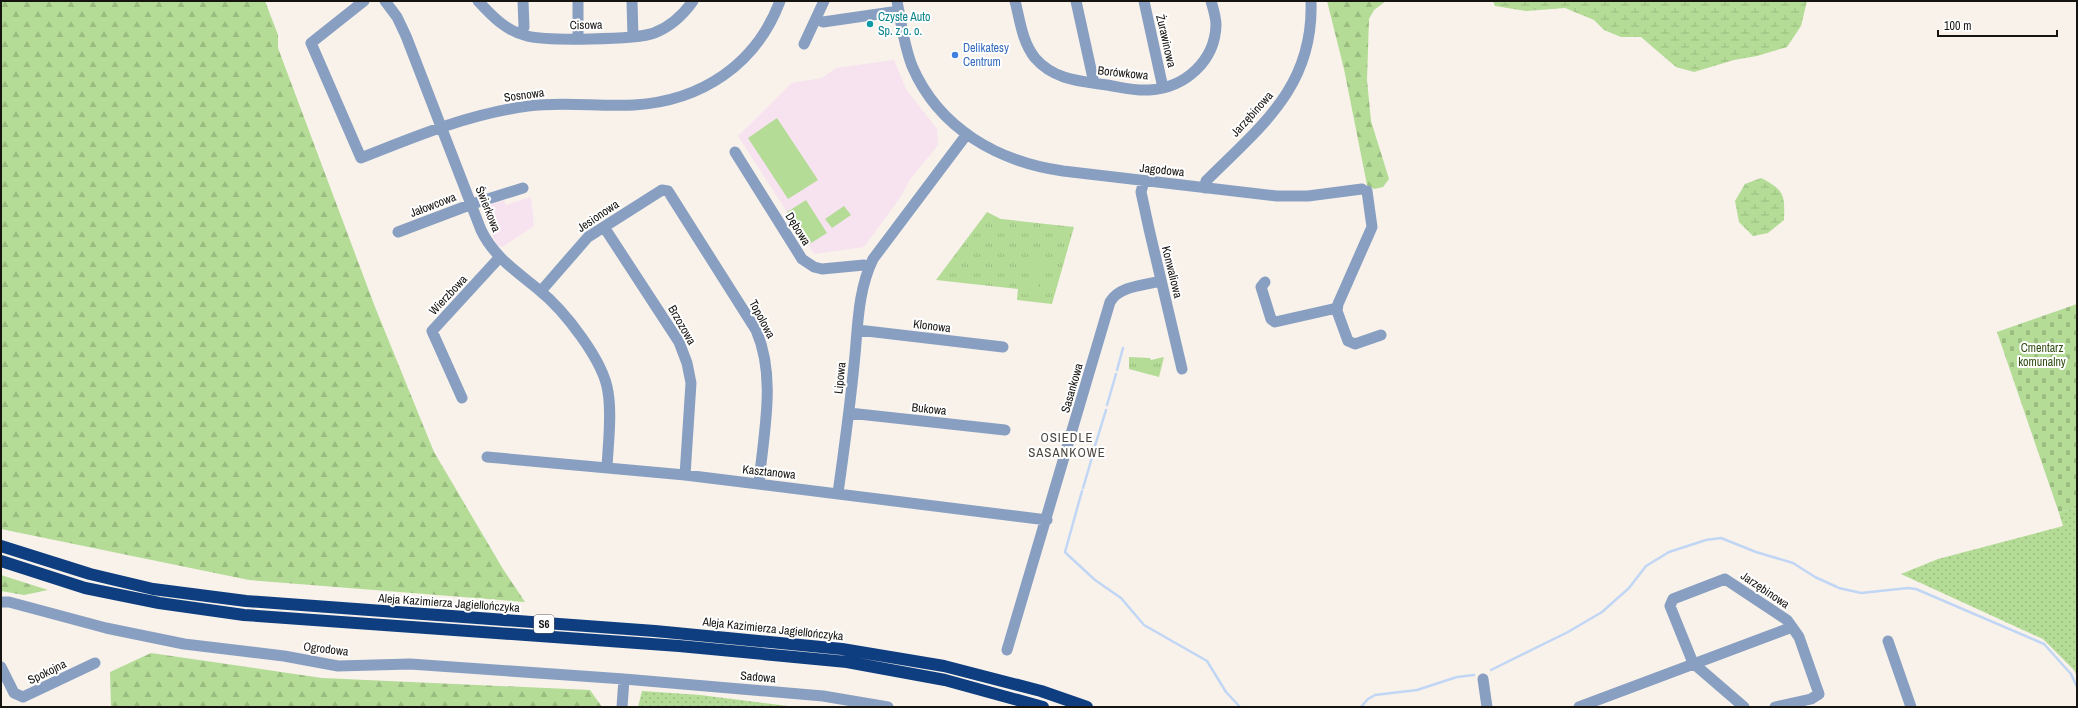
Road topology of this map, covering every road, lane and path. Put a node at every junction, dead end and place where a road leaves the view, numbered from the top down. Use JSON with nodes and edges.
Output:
{"nodes":[{"id":1,"x":364,"y":1,"type":"edge"},
{"id":2,"x":385,"y":1,"type":"edge"},
{"id":3,"x":478,"y":1,"type":"edge"},
{"id":4,"x":523,"y":1,"type":"edge"},
{"id":5,"x":578,"y":1,"type":"edge"},
{"id":6,"x":632,"y":1,"type":"edge"},
{"id":7,"x":693,"y":1,"type":"edge"},
{"id":8,"x":780,"y":1,"type":"edge"},
{"id":9,"x":824,"y":1,"type":"edge"},
{"id":10,"x":1015,"y":1,"type":"edge"},
{"id":11,"x":1076,"y":1,"type":"edge"},
{"id":12,"x":1144,"y":1,"type":"edge"},
{"id":13,"x":1211,"y":1,"type":"edge"},
{"id":14,"x":1311,"y":1,"type":"edge"},
{"id":15,"x":898,"y":6,"type":"edge"},
{"id":16,"x":816,"y":19,"type":"junction"},
{"id":17,"x":521,"y":34,"type":"junction"},
{"id":18,"x":633,"y":37,"type":"junction"},
{"id":19,"x":578,"y":38,"type":"junction"},
{"id":20,"x":804,"y":44,"type":"dead end"},
{"id":21,"x":1094,"y":83,"type":"junction"},
{"id":22,"x":1163,"y":88,"type":"junction"},
{"id":23,"x":442,"y":126,"type":"junction"},
{"id":24,"x":967,"y":134,"type":"junction"},
{"id":25,"x":735,"y":152,"type":"dead end"},
{"id":26,"x":1144,"y":181,"type":"junction"},
{"id":27,"x":523,"y":188,"type":"dead end"},
{"id":28,"x":1205,"y":188,"type":"junction"},
{"id":29,"x":662,"y":190,"type":"joint"},
{"id":30,"x":472,"y":204,"type":"junction"},
{"id":31,"x":604,"y":227,"type":"junction"},
{"id":32,"x":398,"y":232,"type":"dead end"},
{"id":33,"x":499,"y":258,"type":"junction"},
{"id":34,"x":869,"y":268,"type":"junction"},
{"id":35,"x":1161,"y":281,"type":"junction"},
{"id":36,"x":1265,"y":282,"type":"dead end"},
{"id":37,"x":541,"y":291,"type":"junction"},
{"id":38,"x":1337,"y":308,"type":"junction"},
{"id":39,"x":858,"y":330,"type":"junction"},
{"id":40,"x":1381,"y":335,"type":"dead end"},
{"id":41,"x":1003,"y":347,"type":"dead end"},
{"id":42,"x":1182,"y":369,"type":"dead end"},
{"id":43,"x":462,"y":398,"type":"dead end"},
{"id":44,"x":849,"y":413,"type":"junction"},
{"id":45,"x":1006,"y":430,"type":"dead end"},
{"id":46,"x":487,"y":458,"type":"dead end"},
{"id":47,"x":607,"y":468,"type":"junction"},
{"id":48,"x":685,"y":475,"type":"junction"},
{"id":49,"x":759,"y":484,"type":"junction"},
{"id":50,"x":838,"y":493,"type":"junction"},
{"id":51,"x":1047,"y":520,"type":"junction"},
{"id":52,"x":1,"y":546,"type":"edge"},
{"id":53,"x":1,"y":561,"type":"edge"},
{"id":54,"x":1,"y":602,"type":"edge"},
{"id":55,"x":1792,"y":627,"type":"junction"},
{"id":56,"x":1888,"y":641,"type":"dead end"},
{"id":57,"x":1007,"y":650,"type":"dead end"},
{"id":58,"x":95,"y":663,"type":"dead end"},
{"id":59,"x":1693,"y":663,"type":"junction"},
{"id":60,"x":1,"y":667,"type":"edge"},
{"id":61,"x":624,"y":678,"type":"junction"},
{"id":62,"x":1483,"y":679,"type":"dead end"},
{"id":63,"x":622,"y":707,"type":"edge"},
{"id":64,"x":888,"y":707,"type":"edge"},
{"id":65,"x":1043,"y":707,"type":"edge"},
{"id":66,"x":1087,"y":707,"type":"edge"},
{"id":67,"x":1487,"y":707,"type":"edge"},
{"id":68,"x":1579,"y":707,"type":"edge"},
{"id":69,"x":1744,"y":707,"type":"edge"},
{"id":70,"x":1775,"y":707,"type":"edge"},
{"id":71,"x":1911,"y":707,"type":"edge"}],
"edges":[{"from":1,"to":23,"type":"street","name":"Sosnowa"},
{"from":2,"to":23,"type":"street","name":"Świerkowa"},
{"from":3,"to":17,"type":"street","name":"Cisowa"},
{"from":4,"to":17,"type":"street"},
{"from":5,"to":19,"type":"street"},
{"from":6,"to":18,"type":"street"},
{"from":7,"to":18,"type":"street","name":"Cisowa"},
{"from":8,"to":23,"type":"street","name":"Sosnowa"},
{"from":9,"to":16,"type":"street"},
{"from":10,"to":21,"type":"street","name":"Borówkowa"},
{"from":11,"to":21,"type":"street"},
{"from":12,"to":22,"type":"street","name":"Żurawinowa"},
{"from":13,"to":22,"type":"street","name":"Borówkowa"},
{"from":14,"to":28,"type":"street","name":"Jarzębinowa"},
{"from":15,"to":16,"type":"street"},
{"from":15,"to":24,"type":"street","name":"Jagodowa"},
{"from":16,"to":20,"type":"street"},
{"from":17,"to":19,"type":"street","name":"Cisowa"},
{"from":18,"to":19,"type":"street","name":"Cisowa"},
{"from":21,"to":22,"type":"street","name":"Borówkowa"},
{"from":23,"to":30,"type":"street","name":"Świerkowa"},
{"from":24,"to":26,"type":"street","name":"Jagodowa"},
{"from":24,"to":34,"type":"street","name":"Lipowa"},
{"from":25,"to":34,"type":"street","name":"Dębowa"},
{"from":26,"to":28,"type":"street","name":"Jagodowa"},
{"from":26,"to":35,"type":"street","name":"Konwaliowa"},
{"from":27,"to":30,"type":"street","name":"Jałowcowa"},
{"from":28,"to":38,"type":"street","name":"Jagodowa"},
{"from":29,"to":31,"type":"street","name":"Jesionowa"},
{"from":29,"to":49,"type":"street","name":"Topolowa"},
{"from":30,"to":32,"type":"street","name":"Jałowcowa"},
{"from":30,"to":33,"type":"street","name":"Świerkowa"},
{"from":31,"to":37,"type":"street","name":"Jesionowa"},
{"from":31,"to":48,"type":"street","name":"Brzozowa"},
{"from":33,"to":37,"type":"street","name":"Świerkowa"},
{"from":33,"to":43,"type":"street","name":"Wierzbowa"},
{"from":34,"to":39,"type":"street","name":"Lipowa"},
{"from":35,"to":42,"type":"street","name":"Konwaliowa"},
{"from":35,"to":51,"type":"street","name":"Sasankowa"},
{"from":36,"to":38,"type":"street"},
{"from":37,"to":47,"type":"street","name":"Świerkowa"},
{"from":38,"to":40,"type":"street"},
{"from":39,"to":41,"type":"street","name":"Klonowa"},
{"from":39,"to":44,"type":"street","name":"Lipowa"},
{"from":44,"to":45,"type":"street","name":"Bukowa"},
{"from":44,"to":50,"type":"street","name":"Lipowa"},
{"from":46,"to":47,"type":"street","name":"Kasztanowa"},
{"from":47,"to":48,"type":"street","name":"Kasztanowa"},
{"from":48,"to":49,"type":"street","name":"Kasztanowa"},
{"from":49,"to":50,"type":"street","name":"Kasztanowa"},
{"from":50,"to":51,"type":"street","name":"Kasztanowa"},
{"from":51,"to":57,"type":"street","name":"Sasankowa"},
{"from":52,"to":66,"type":"highway","name":"Aleja Kazimierza Jagiellończyka","number":"S6"},
{"from":53,"to":65,"type":"highway","number":"S6"},
{"from":54,"to":61,"type":"street","name":"Ogrodowa"},
{"from":55,"to":59,"type":"street","name":"Jarzębinowa"},
{"from":55,"to":59,"type":"street","name":"Jarzębinowa"},
{"from":55,"to":70,"type":"street","name":"Jarzębinowa"},
{"from":56,"to":71,"type":"street"},
{"from":58,"to":60,"type":"street","name":"Spokojna"},
{"from":59,"to":68,"type":"street","name":"Jarzębinowa"},
{"from":59,"to":69,"type":"street","name":"Jarzębinowa"},
{"from":61,"to":63,"type":"street"},
{"from":61,"to":64,"type":"street","name":"Sadowa"},
{"from":62,"to":67,"type":"street"}]}
